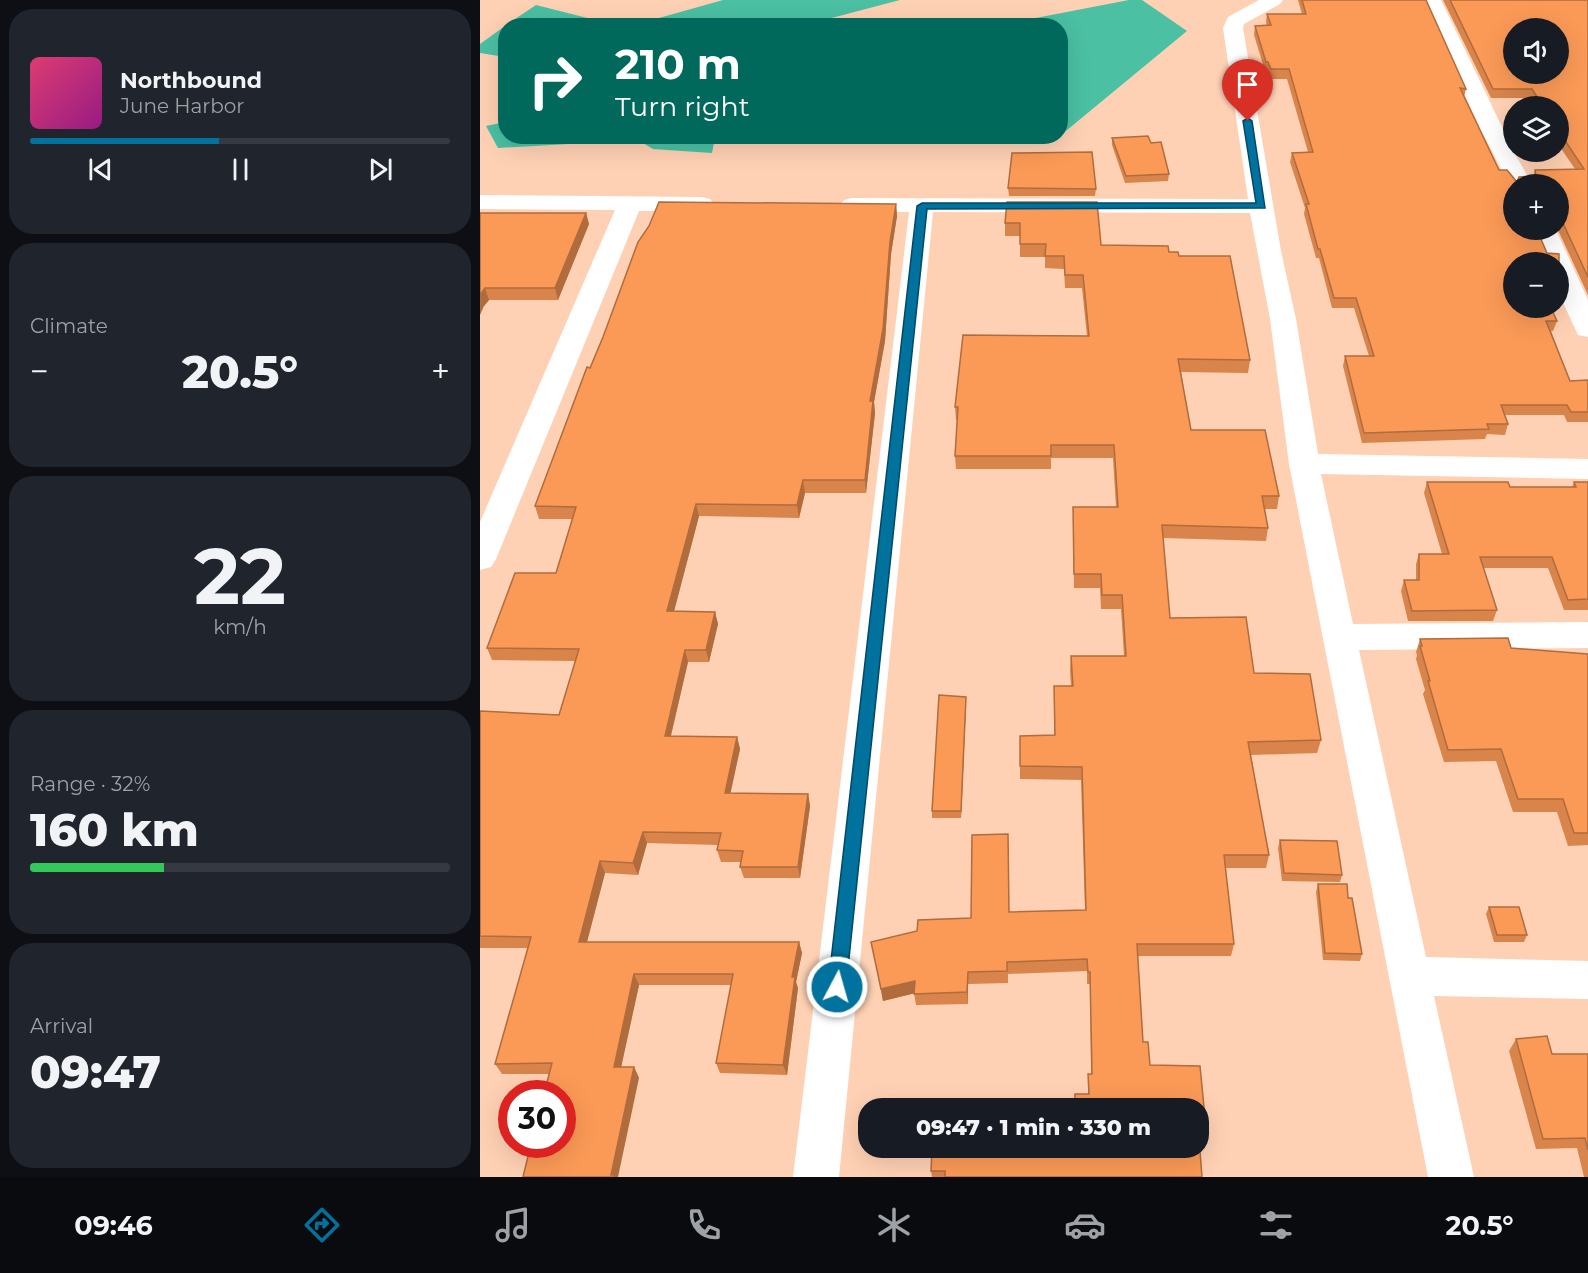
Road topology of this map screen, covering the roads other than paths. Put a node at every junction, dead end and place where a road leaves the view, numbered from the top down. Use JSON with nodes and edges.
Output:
{"nodes":[{"id":1,"x":1273,"y":0,"type":"edge"},
{"id":2,"x":1431,"y":0,"type":"edge"},
{"id":3,"x":1516,"y":174,"type":"edge"},
{"id":4,"x":480,"y":202,"type":"edge"},
{"id":5,"x":630,"y":203,"type":"junction"},
{"id":6,"x":724,"y":204,"type":"edge"},
{"id":7,"x":829,"y":205,"type":"edge"},
{"id":8,"x":922,"y":206,"type":"junction"},
{"id":9,"x":1262,"y":206,"type":"junction"},
{"id":10,"x":1548,"y":240,"type":"edge"},
{"id":11,"x":1588,"y":329,"type":"edge"},
{"id":12,"x":1304,"y":464,"type":"junction"},
{"id":13,"x":1588,"y":469,"type":"edge"},
{"id":14,"x":480,"y":559,"type":"edge"},
{"id":15,"x":1588,"y":634,"type":"edge"},
{"id":16,"x":1340,"y":637,"type":"junction"},
{"id":17,"x":1409,"y":976,"type":"junction"},
{"id":18,"x":1588,"y":980,"type":"edge"},
{"id":19,"x":816,"y":1177,"type":"edge"},
{"id":20,"x":1451,"y":1177,"type":"edge"}],
"edges":[{"from":1,"to":9,"type":"street"},
{"from":2,"to":3,"type":"street"},
{"from":4,"to":5,"type":"street"},
{"from":5,"to":6,"type":"street"},
{"from":5,"to":14,"type":"street"},
{"from":7,"to":8,"type":"street"},
{"from":8,"to":9,"type":"street"},
{"from":8,"to":19,"type":"street"},
{"from":9,"to":12,"type":"street"},
{"from":10,"to":11,"type":"street"},
{"from":12,"to":13,"type":"street"},
{"from":12,"to":16,"type":"street"},
{"from":15,"to":16,"type":"street"},
{"from":16,"to":17,"type":"street"},
{"from":17,"to":18,"type":"street"},
{"from":17,"to":20,"type":"street"}]}
